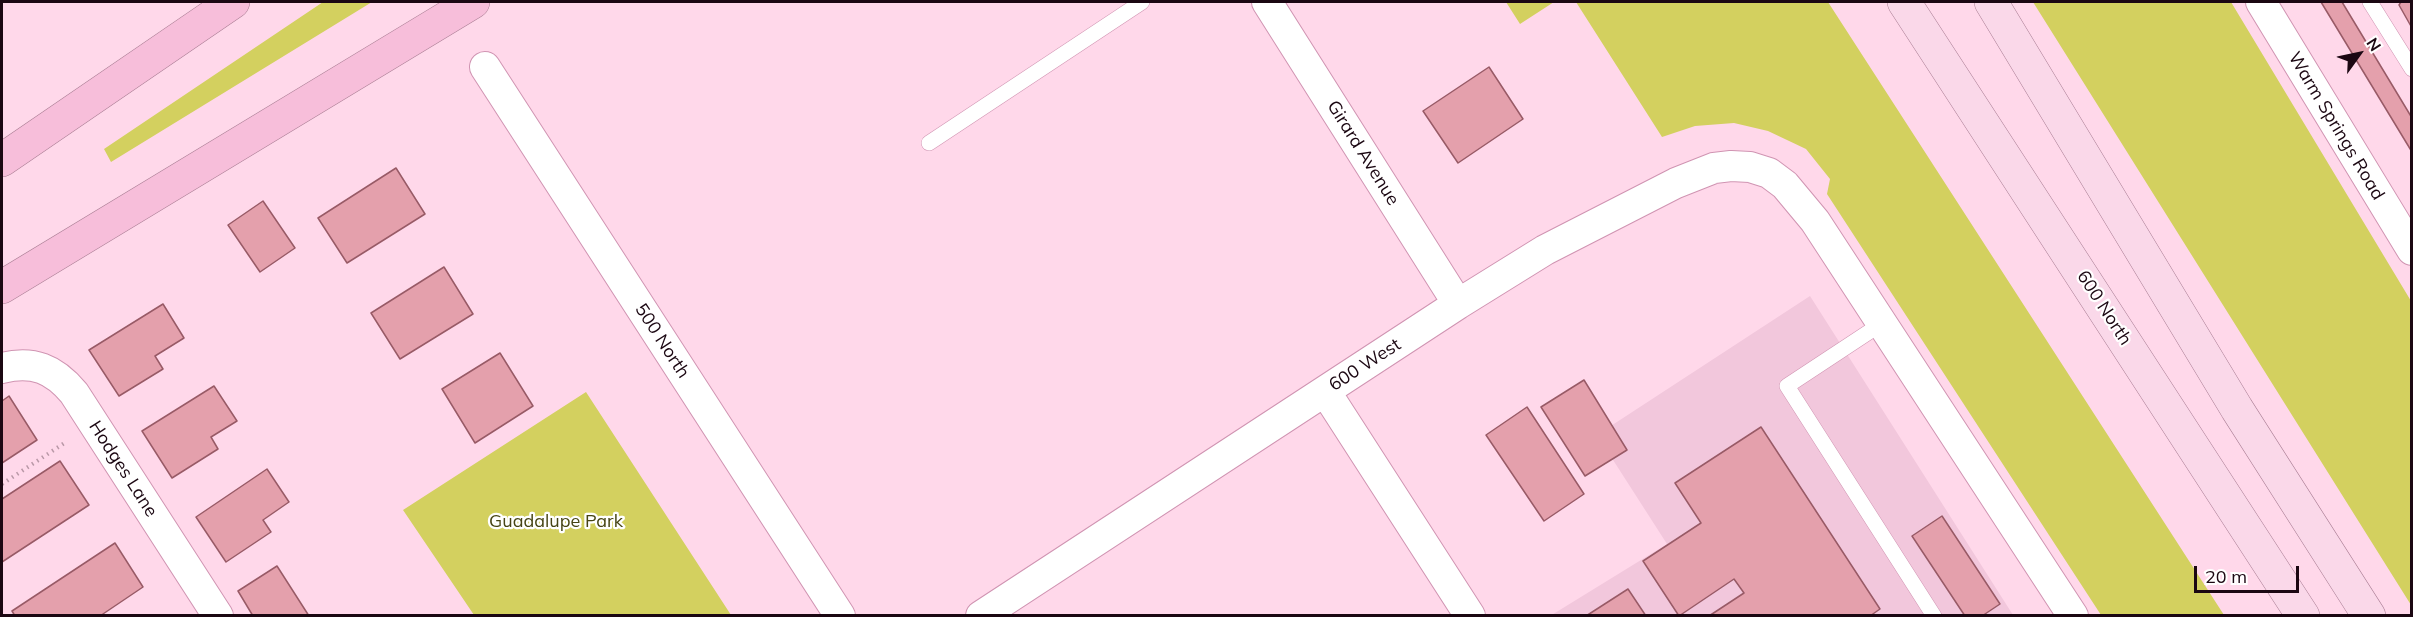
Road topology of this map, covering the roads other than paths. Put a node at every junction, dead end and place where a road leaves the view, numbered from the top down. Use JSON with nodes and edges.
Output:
{"nodes":[{"id":1,"x":232,"y":2,"type":"edge"},
{"id":2,"x":472,"y":2,"type":"edge"},
{"id":3,"x":1142,"y":2,"type":"edge"},
{"id":4,"x":1267,"y":2,"type":"edge"},
{"id":5,"x":1904,"y":2,"type":"edge"},
{"id":6,"x":1991,"y":2,"type":"edge"},
{"id":7,"x":2261,"y":2,"type":"edge"},
{"id":8,"x":2374,"y":3,"type":"edge"},
{"id":9,"x":485,"y":67,"type":"dead end"},
{"id":10,"x":2412,"y":69,"type":"edge"},
{"id":11,"x":929,"y":142,"type":"dead end"},
{"id":12,"x":2,"y":160,"type":"edge"},
{"id":13,"x":2412,"y":250,"type":"edge"},
{"id":14,"x":2,"y":287,"type":"edge"},
{"id":15,"x":1458,"y":304,"type":"junction"},
{"id":16,"x":1881,"y":324,"type":"junction"},
{"id":17,"x":2,"y":368,"type":"edge"},
{"id":18,"x":1325,"y":391,"type":"junction"},
{"id":19,"x":2361,"y":603,"type":"edge"},
{"id":20,"x":218,"y":615,"type":"edge"},
{"id":21,"x":840,"y":615,"type":"edge"},
{"id":22,"x":981,"y":615,"type":"edge"},
{"id":23,"x":1470,"y":615,"type":"edge"},
{"id":24,"x":1934,"y":615,"type":"edge"},
{"id":25,"x":2073,"y":615,"type":"edge"},
{"id":26,"x":2303,"y":615,"type":"edge"}],
"edges":[{"from":1,"to":12,"type":"highway"},
{"from":2,"to":14,"type":"highway"},
{"from":3,"to":11,"type":"lane"},
{"from":4,"to":15,"type":"street","name":"Girard Avenue"},
{"from":5,"to":26,"type":"main road","name":"600 North"},
{"from":6,"to":19,"type":"main road"},
{"from":7,"to":13,"type":"street","name":"Warm Springs Road"},
{"from":8,"to":10,"type":"lane"},
{"from":9,"to":21,"type":"street","name":"500 North"},
{"from":15,"to":16,"type":"street","name":"600 West"},
{"from":15,"to":18,"type":"street","name":"600 West"},
{"from":16,"to":24,"type":"lane"},
{"from":16,"to":25,"type":"street"},
{"from":17,"to":20,"type":"street","name":"Hodges Lane"},
{"from":18,"to":22,"type":"street","name":"600 West"},
{"from":18,"to":23,"type":"street"}]}
